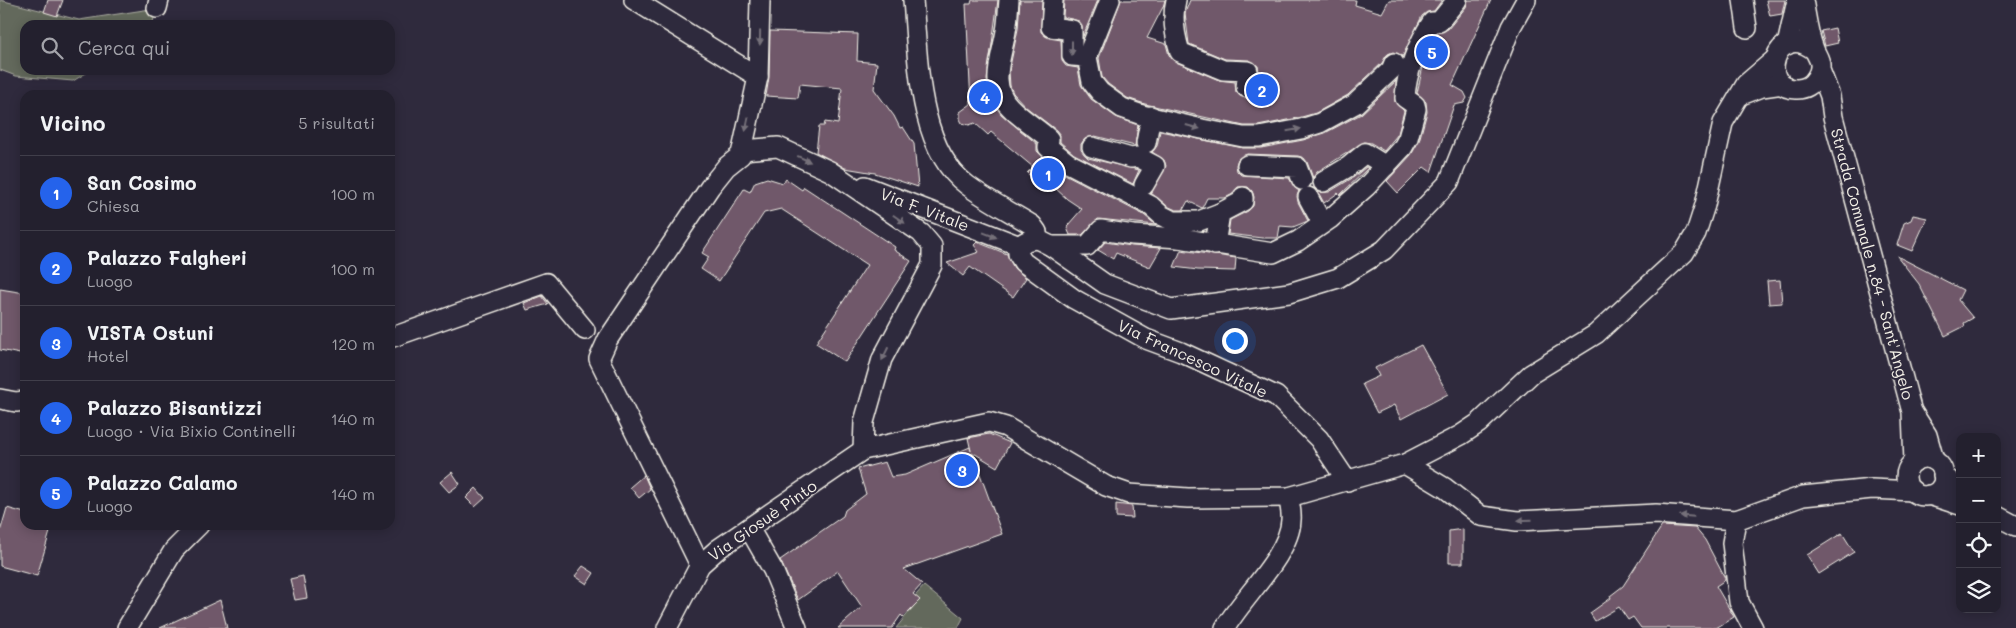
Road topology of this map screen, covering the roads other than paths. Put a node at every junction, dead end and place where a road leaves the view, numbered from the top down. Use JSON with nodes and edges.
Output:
{"nodes":[{"id":1,"x":634,"y":0,"type":"edge"},
{"id":2,"x":760,"y":0,"type":"edge"},
{"id":3,"x":913,"y":0,"type":"edge"},
{"id":4,"x":1009,"y":0,"type":"edge"},
{"id":5,"x":1053,"y":0,"type":"edge"},
{"id":6,"x":1110,"y":0,"type":"edge"},
{"id":7,"x":1176,"y":0,"type":"edge"},
{"id":8,"x":1457,"y":0,"type":"edge"},
{"id":9,"x":1526,"y":0,"type":"edge"},
{"id":10,"x":1742,"y":0,"type":"edge"},
{"id":11,"x":1796,"y":0,"type":"edge"},
{"id":12,"x":1803,"y":0,"type":"edge"},
{"id":13,"x":1747,"y":28,"type":"dead end"},
{"id":14,"x":1787,"y":45,"type":"junction"},
{"id":15,"x":1814,"y":50,"type":"junction"},
{"id":16,"x":1087,"y":57,"type":"junction"},
{"id":17,"x":1774,"y":60,"type":"junction"},
{"id":18,"x":1394,"y":63,"type":"dead end"},
{"id":19,"x":1820,"y":70,"type":"junction"},
{"id":20,"x":758,"y":77,"type":"junction"},
{"id":21,"x":1783,"y":84,"type":"junction"},
{"id":22,"x":1246,"y":86,"type":"dead end"},
{"id":23,"x":1803,"y":88,"type":"junction"},
{"id":24,"x":1741,"y":96,"type":"junction"},
{"id":25,"x":1151,"y":116,"type":"junction"},
{"id":26,"x":1833,"y":117,"type":"junction"},
{"id":27,"x":1246,"y":137,"type":"junction"},
{"id":28,"x":1092,"y":148,"type":"dead end"},
{"id":29,"x":742,"y":150,"type":"junction"},
{"id":30,"x":1142,"y":150,"type":"junction"},
{"id":31,"x":1386,"y":166,"type":"junction"},
{"id":32,"x":830,"y":171,"type":"junction"},
{"id":33,"x":1324,"y":182,"type":"dead end"},
{"id":34,"x":1144,"y":185,"type":"dead end"},
{"id":35,"x":1243,"y":197,"type":"dead end"},
{"id":36,"x":1220,"y":213,"type":"junction"},
{"id":37,"x":1322,"y":223,"type":"junction"},
{"id":38,"x":1176,"y":230,"type":"junction"},
{"id":39,"x":1044,"y":243,"type":"junction"},
{"id":40,"x":1215,"y":245,"type":"junction"},
{"id":41,"x":1020,"y":246,"type":"junction"},
{"id":42,"x":585,"y":330,"type":"dead end"},
{"id":43,"x":395,"y":336,"type":"edge"},
{"id":44,"x":0,"y":399,"type":"edge"},
{"id":45,"x":20,"y":401,"type":"edge"},
{"id":46,"x":1912,"y":412,"type":"junction"},
{"id":47,"x":864,"y":450,"type":"junction"},
{"id":48,"x":1406,"y":464,"type":"junction"},
{"id":49,"x":1910,"y":466,"type":"junction"},
{"id":50,"x":1938,"y":468,"type":"junction"},
{"id":51,"x":1347,"y":481,"type":"junction"},
{"id":52,"x":1956,"y":485,"type":"edge"},
{"id":53,"x":1872,"y":489,"type":"junction"},
{"id":54,"x":1921,"y":493,"type":"junction"},
{"id":55,"x":1288,"y":497,"type":"junction"},
{"id":56,"x":1956,"y":504,"type":"edge"},
{"id":57,"x":2001,"y":518,"type":"edge"},
{"id":58,"x":1736,"y":520,"type":"junction"},
{"id":59,"x":2016,"y":526,"type":"edge"},
{"id":60,"x":749,"y":528,"type":"junction"},
{"id":61,"x":194,"y":530,"type":"edge"},
{"id":62,"x":700,"y":565,"type":"junction"},
{"id":63,"x":128,"y":628,"type":"edge"},
{"id":64,"x":668,"y":628,"type":"edge"},
{"id":65,"x":797,"y":628,"type":"edge"},
{"id":66,"x":1225,"y":628,"type":"edge"},
{"id":67,"x":1753,"y":628,"type":"edge"}],
"edges":[{"from":1,"to":20,"type":"street"},
{"from":2,"to":20,"type":"street","one_way":true},
{"from":3,"to":39,"type":"street"},
{"from":4,"to":38,"type":"street"},
{"from":5,"to":16,"type":"street","one_way":true},
{"from":6,"to":16,"type":"street"},
{"from":7,"to":22,"type":"street"},
{"from":8,"to":31,"type":"street"},
{"from":9,"to":39,"type":"street"},
{"from":10,"to":13,"type":"street"},
{"from":11,"to":14,"type":"street"},
{"from":12,"to":15,"type":"street"},
{"from":14,"to":15,"type":"street"},
{"from":14,"to":17,"type":"street"},
{"from":15,"to":19,"type":"street"},
{"from":16,"to":25,"type":"street"},
{"from":17,"to":21,"type":"street"},
{"from":17,"to":24,"type":"street"},
{"from":27,"to":18,"type":"street","one_way":true},
{"from":19,"to":23,"type":"street"},
{"from":19,"to":26,"type":"street","name":"Strada Comunale n.84 - Sant'Angelo"},
{"from":20,"to":29,"type":"street","one_way":true},
{"from":21,"to":23,"type":"street"},
{"from":21,"to":24,"type":"street"},
{"from":23,"to":26,"type":"street","name":"Strada Comunale n.84 - Sant'Angelo"},
{"from":24,"to":48,"type":"street"},
{"from":25,"to":27,"type":"street","one_way":true},
{"from":25,"to":30,"type":"street"},
{"from":26,"to":46,"type":"street","name":"Strada Comunale n.84 - Sant'Angelo"},
{"from":27,"to":37,"type":"street"},
{"from":28,"to":30,"type":"street"},
{"from":29,"to":32,"type":"street","one_way":true},
{"from":29,"to":62,"type":"street","name":"Via Giosuè Pinto"},
{"from":30,"to":34,"type":"street"},
{"from":31,"to":33,"type":"street"},
{"from":31,"to":37,"type":"street"},
{"from":32,"to":41,"type":"street","name":"Via F. Vitale","one_way":true},
{"from":32,"to":47,"type":"street","one_way":true},
{"from":35,"to":36,"type":"street"},
{"from":36,"to":38,"type":"street"},
{"from":36,"to":40,"type":"street"},
{"from":37,"to":40,"type":"street"},
{"from":38,"to":39,"type":"street"},
{"from":38,"to":40,"type":"street"},
{"from":39,"to":41,"type":"street"},
{"from":41,"to":51,"type":"street","name":"Via Francesco Vitale"},
{"from":42,"to":43,"type":"street"},
{"from":44,"to":45,"type":"street"},
{"from":46,"to":49,"type":"street","name":"Strada Comunale n.84 - Sant'Angelo"},
{"from":46,"to":50,"type":"street","name":"Strada Comunale n.84 - Sant'Angelo"},
{"from":47,"to":55,"type":"street"},
{"from":47,"to":60,"type":"street","name":"Via Giosuè Pinto"},
{"from":48,"to":51,"type":"street"},
{"from":58,"to":48,"type":"street","one_way":true},
{"from":49,"to":50,"type":"street"},
{"from":49,"to":53,"type":"street"},
{"from":49,"to":54,"type":"street"},
{"from":50,"to":52,"type":"street"},
{"from":50,"to":54,"type":"street"},
{"from":51,"to":55,"type":"street"},
{"from":53,"to":54,"type":"street"},
{"from":53,"to":58,"type":"street"},
{"from":54,"to":56,"type":"street"},
{"from":55,"to":66,"type":"street"},
{"from":57,"to":59,"type":"street"},
{"from":58,"to":67,"type":"street"},
{"from":60,"to":62,"type":"street","name":"Via Giosuè Pinto"},
{"from":60,"to":65,"type":"street"},
{"from":61,"to":63,"type":"street"},
{"from":62,"to":64,"type":"street"}]}
